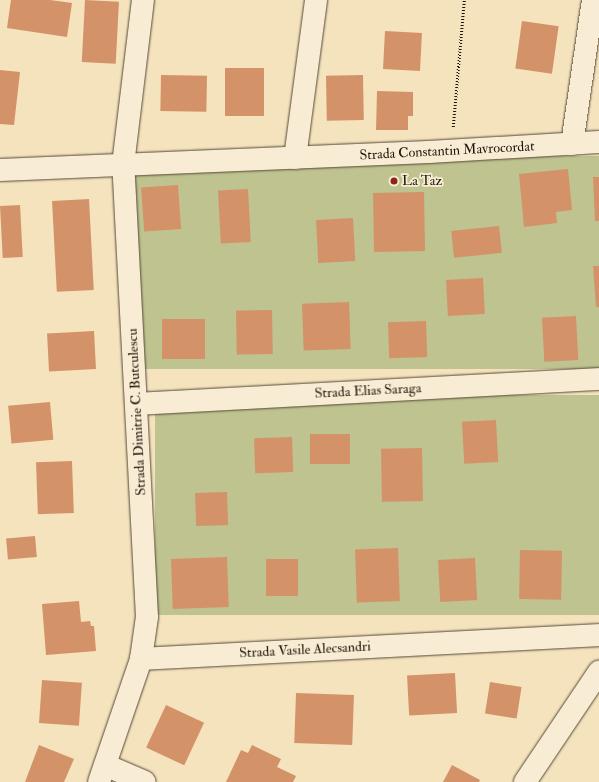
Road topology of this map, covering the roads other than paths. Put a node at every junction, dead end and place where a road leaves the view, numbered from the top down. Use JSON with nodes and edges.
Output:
{"nodes":[{"id":1,"x":143,"y":0,"type":"edge"},
{"id":2,"x":316,"y":0,"type":"edge"},
{"id":3,"x":593,"y":0,"type":"edge"},
{"id":4,"x":599,"y":142,"type":"edge"},
{"id":5,"x":572,"y":144,"type":"junction"},
{"id":6,"x":295,"y":158,"type":"junction"},
{"id":7,"x":123,"y":165,"type":"junction"},
{"id":8,"x":0,"y":170,"type":"edge"},
{"id":9,"x":599,"y":379,"type":"edge"},
{"id":10,"x":137,"y":404,"type":"junction"},
{"id":11,"x":599,"y":635,"type":"edge"},
{"id":12,"x":141,"y":658,"type":"junction"},
{"id":13,"x":599,"y":672,"type":"edge"},
{"id":14,"x":102,"y":773,"type":"edge"},
{"id":15,"x":145,"y":782,"type":"edge"},
{"id":16,"x":525,"y":782,"type":"edge"}],
"edges":[{"from":1,"to":7,"type":"street"},
{"from":2,"to":6,"type":"street"},
{"from":3,"to":5,"type":"street"},
{"from":4,"to":5,"type":"street","name":"Strada Constantin Mavrocordat"},
{"from":5,"to":6,"type":"street","name":"Strada Constantin Mavrocordat"},
{"from":6,"to":7,"type":"street","name":"Strada Constantin Mavrocordat"},
{"from":7,"to":8,"type":"street","name":"Strada Constantin Mavrocordat"},
{"from":7,"to":10,"type":"street","name":"Strada Dimitrie C. Butculescu"},
{"from":9,"to":10,"type":"street","name":"Strada Elias Saraga"},
{"from":10,"to":12,"type":"street","name":"Strada Dimitrie C. Butculescu"},
{"from":11,"to":12,"type":"street","name":"Strada Vasile Alecsandri"},
{"from":12,"to":14,"type":"street"},
{"from":13,"to":16,"type":"street"},
{"from":14,"to":15,"type":"street"}]}
